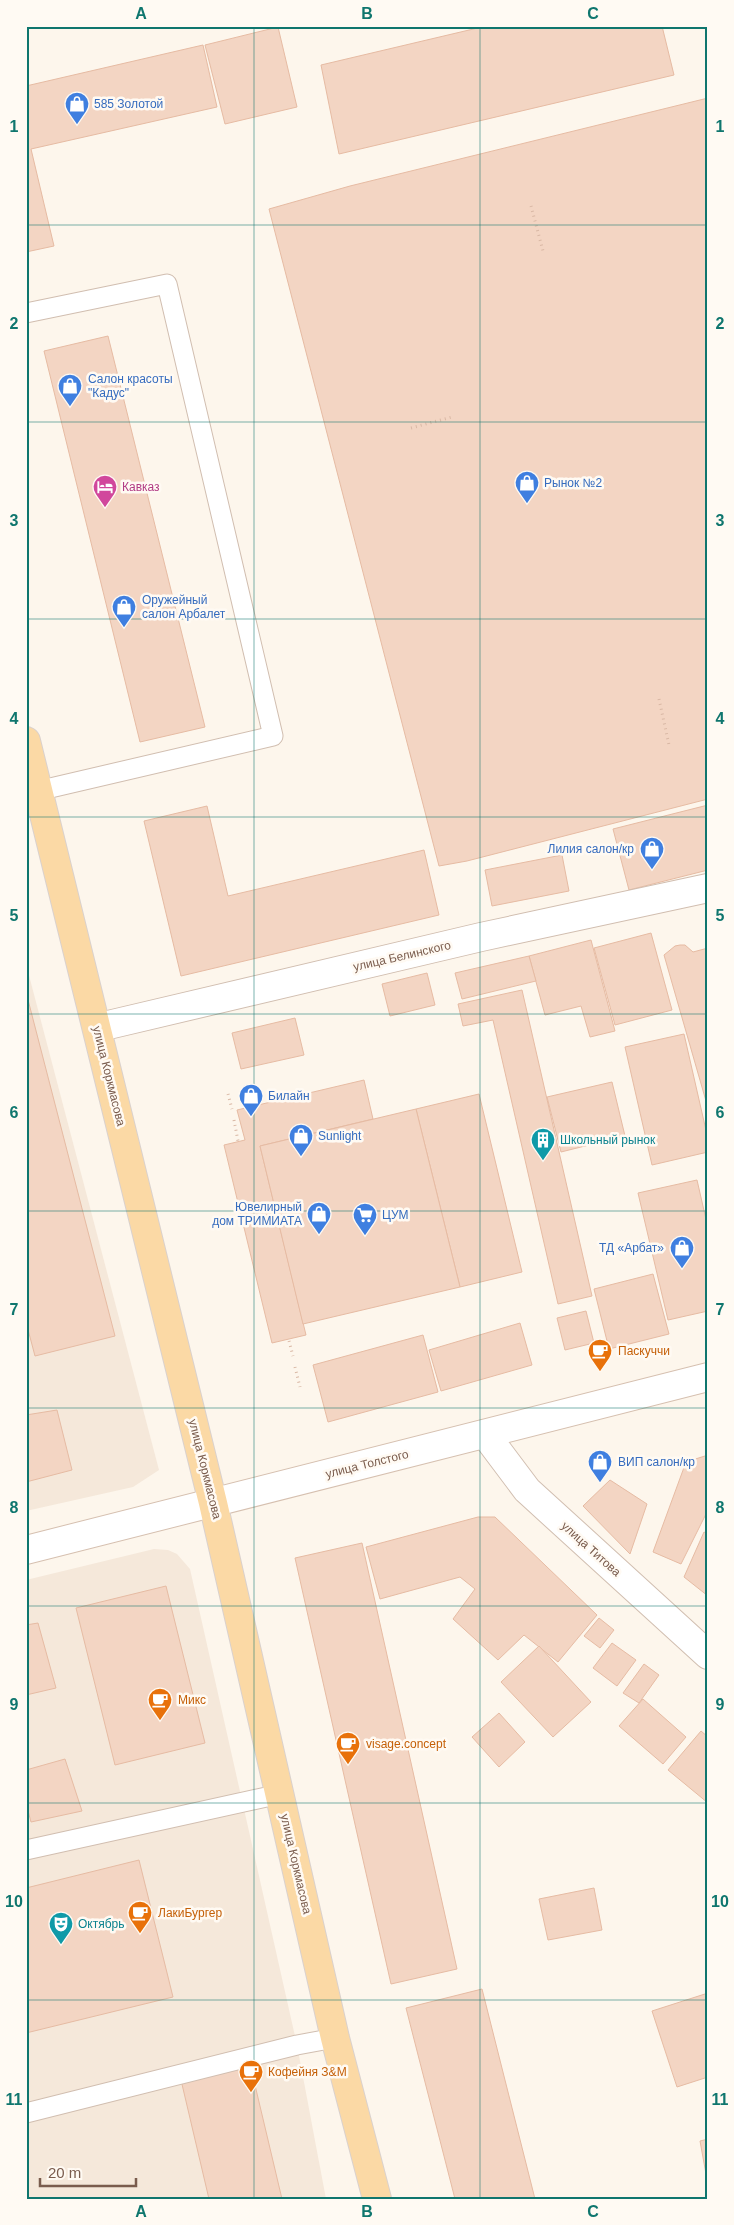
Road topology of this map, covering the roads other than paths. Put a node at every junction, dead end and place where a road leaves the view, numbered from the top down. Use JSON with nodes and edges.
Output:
{"nodes":[{"id":1,"x":26,"y":313,"type":"edge"},
{"id":2,"x":26,"y":741,"type":"edge"},
{"id":3,"x":38,"y":789,"type":"junction"},
{"id":4,"x":708,"y":888,"type":"edge"},
{"id":5,"x":97,"y":1026,"type":"junction"},
{"id":6,"x":708,"y":1377,"type":"edge"},
{"id":7,"x":485,"y":1434,"type":"junction"},
{"id":8,"x":213,"y":1503,"type":"junction"},
{"id":9,"x":26,"y":1550,"type":"edge"},
{"id":10,"x":708,"y":1655,"type":"edge"},
{"id":11,"x":280,"y":1794,"type":"junction"},
{"id":12,"x":26,"y":1850,"type":"edge"},
{"id":13,"x":335,"y":2038,"type":"junction"},
{"id":14,"x":26,"y":2113,"type":"edge"},
{"id":15,"x":377,"y":2199,"type":"edge"}],
"edges":[{"from":1,"to":3,"type":"lane"},
{"from":2,"to":3,"type":"main road","name":"улица Коркмасова"},
{"from":3,"to":5,"type":"main road","name":"улица Коркмасова"},
{"from":4,"to":5,"type":"street","name":"улица Белинского"},
{"from":5,"to":8,"type":"main road","name":"улица Коркмасова"},
{"from":6,"to":7,"type":"street","name":"улица Толстого"},
{"from":7,"to":8,"type":"street","name":"улица Толстого"},
{"from":7,"to":10,"type":"street","name":"улица Титова"},
{"from":8,"to":9,"type":"street","name":"улица Толстого"},
{"from":8,"to":11,"type":"main road","name":"улица Коркмасова"},
{"from":11,"to":12,"type":"lane"},
{"from":11,"to":13,"type":"main road","name":"улица Коркмасова"},
{"from":13,"to":14,"type":"lane"},
{"from":13,"to":15,"type":"main road","name":"улица Коркмасова"}]}
